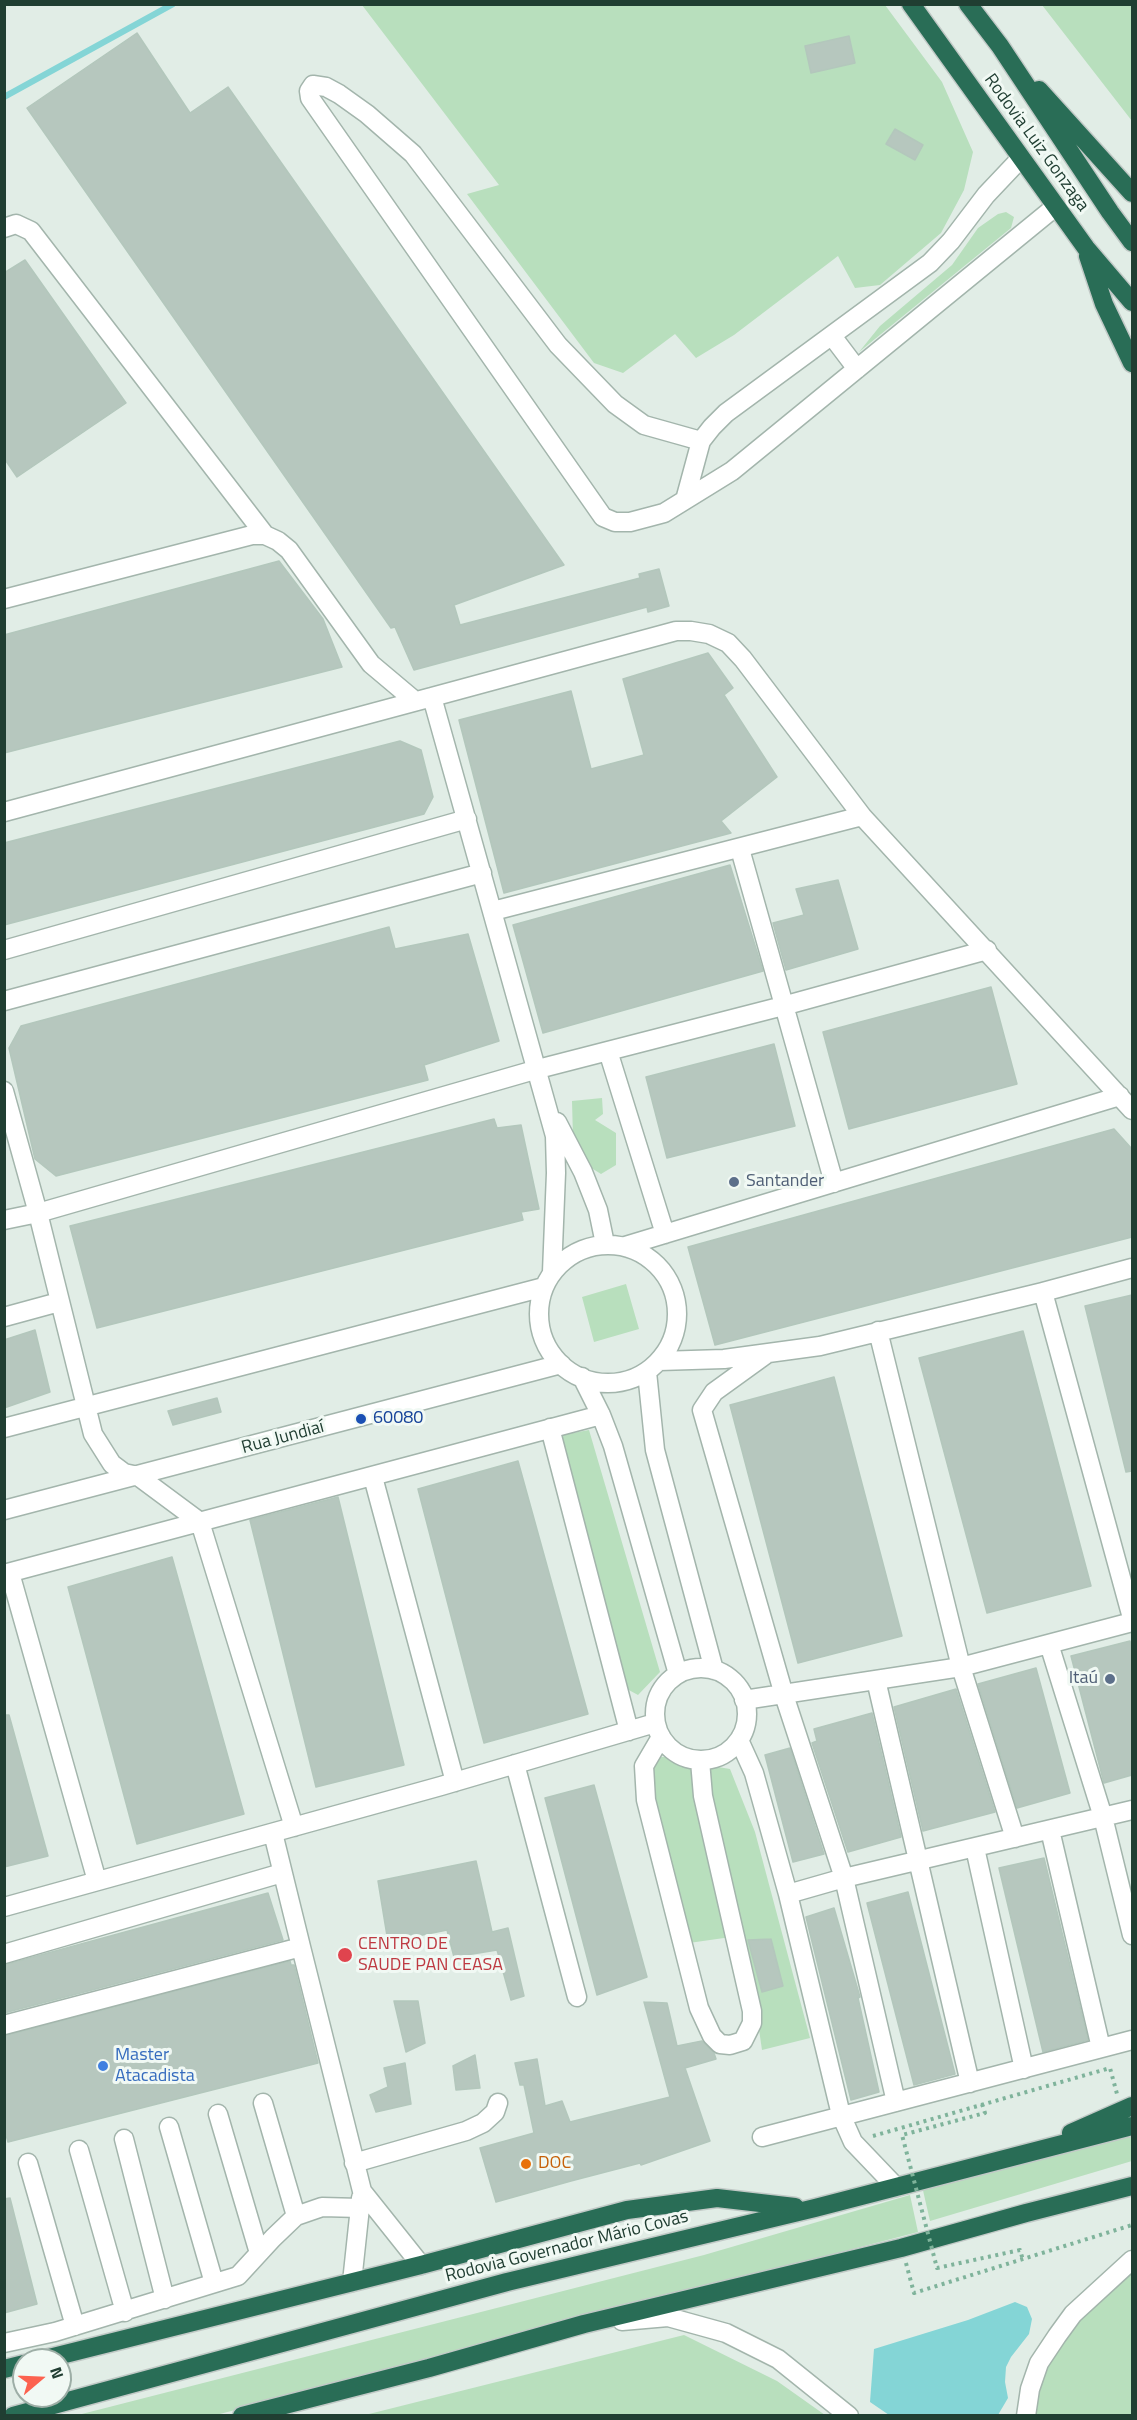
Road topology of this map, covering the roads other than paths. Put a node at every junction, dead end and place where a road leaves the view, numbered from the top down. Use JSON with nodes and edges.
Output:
{"nodes":[{"id":1,"x":911,"y":4,"type":"edge"},
{"id":2,"x":969,"y":4,"type":"edge"},
{"id":3,"x":1000,"y":46,"type":"junction"},
{"id":4,"x":1021,"y":158,"type":"junction"},
{"id":5,"x":1132,"y":193,"type":"edge"},
{"id":6,"x":1055,"y":207,"type":"junction"},
{"id":7,"x":4,"y":228,"type":"edge"},
{"id":8,"x":1132,"y":242,"type":"edge"},
{"id":9,"x":1086,"y":248,"type":"junction"},
{"id":10,"x":1132,"y":302,"type":"edge"},
{"id":11,"x":832,"y":336,"type":"junction"},
{"id":12,"x":1132,"y":363,"type":"edge"},
{"id":13,"x":857,"y":369,"type":"junction"},
{"id":14,"x":701,"y":441,"type":"junction"},
{"id":15,"x":685,"y":500,"type":"junction"},
{"id":16,"x":265,"y":535,"type":"junction"},
{"id":17,"x":4,"y":600,"type":"edge"},
{"id":18,"x":423,"y":699,"type":"junction"},
{"id":19,"x":4,"y":812,"type":"edge"},
{"id":20,"x":862,"y":816,"type":"junction"},
{"id":21,"x":467,"y":819,"type":"junction"},
{"id":22,"x":740,"y":849,"type":"junction"},
{"id":23,"x":482,"y":873,"type":"junction"},
{"id":24,"x":493,"y":911,"type":"junction"},
{"id":25,"x":4,"y":950,"type":"edge"},
{"id":26,"x":987,"y":950,"type":"junction"},
{"id":27,"x":4,"y":1000,"type":"edge"},
{"id":28,"x":783,"y":1006,"type":"junction"},
{"id":29,"x":608,"y":1051,"type":"junction"},
{"id":30,"x":538,"y":1069,"type":"junction"},
{"id":31,"x":4,"y":1090,"type":"edge"},
{"id":32,"x":1120,"y":1096,"type":"junction"},
{"id":33,"x":549,"y":1107,"type":"junction"},
{"id":34,"x":1132,"y":1110,"type":"edge"},
{"id":35,"x":11,"y":1143,"type":"edge"},
{"id":36,"x":834,"y":1182,"type":"junction"},
{"id":37,"x":38,"y":1213,"type":"junction"},
{"id":38,"x":4,"y":1220,"type":"edge"},
{"id":39,"x":665,"y":1234,"type":"junction"},
{"id":40,"x":605,"y":1244,"type":"junction"},
{"id":41,"x":625,"y":1246,"type":"junction"},
{"id":42,"x":1132,"y":1268,"type":"edge"},
{"id":43,"x":548,"y":1280,"type":"junction"},
{"id":44,"x":1043,"y":1292,"type":"junction"},
{"id":45,"x":59,"y":1302,"type":"junction"},
{"id":46,"x":4,"y":1317,"type":"edge"},
{"id":47,"x":878,"y":1331,"type":"junction"},
{"id":48,"x":768,"y":1353,"type":"junction"},
{"id":49,"x":561,"y":1364,"type":"junction"},
{"id":50,"x":653,"y":1366,"type":"junction"},
{"id":51,"x":582,"y":1377,"type":"junction"},
{"id":52,"x":87,"y":1407,"type":"junction"},
{"id":53,"x":601,"y":1415,"type":"junction"},
{"id":54,"x":4,"y":1428,"type":"edge"},
{"id":55,"x":550,"y":1428,"type":"junction"},
{"id":56,"x":138,"y":1476,"type":"junction"},
{"id":57,"x":373,"y":1478,"type":"junction"},
{"id":58,"x":4,"y":1510,"type":"edge"},
{"id":59,"x":200,"y":1522,"type":"junction"},
{"id":60,"x":7,"y":1574,"type":"edge"},
{"id":61,"x":1132,"y":1618,"type":"edge"},
{"id":62,"x":1132,"y":1622,"type":"edge"},
{"id":63,"x":1049,"y":1644,"type":"junction"},
{"id":64,"x":961,"y":1667,"type":"junction"},
{"id":65,"x":714,"y":1670,"type":"junction"},
{"id":66,"x":678,"y":1674,"type":"junction"},
{"id":67,"x":876,"y":1680,"type":"junction"},
{"id":68,"x":784,"y":1695,"type":"junction"},
{"id":69,"x":744,"y":1700,"type":"junction"},
{"id":70,"x":658,"y":1730,"type":"junction"},
{"id":71,"x":629,"y":1731,"type":"junction"},
{"id":72,"x":740,"y":1740,"type":"junction"},
{"id":73,"x":700,"y":1761,"type":"junction"},
{"id":74,"x":515,"y":1764,"type":"junction"},
{"id":75,"x":455,"y":1782,"type":"junction"},
{"id":76,"x":1132,"y":1810,"type":"edge"},
{"id":77,"x":1103,"y":1817,"type":"junction"},
{"id":78,"x":294,"y":1827,"type":"junction"},
{"id":79,"x":1050,"y":1830,"type":"junction"},
{"id":80,"x":273,"y":1833,"type":"junction"},
{"id":81,"x":1015,"y":1838,"type":"junction"},
{"id":82,"x":975,"y":1848,"type":"junction"},
{"id":83,"x":919,"y":1861,"type":"junction"},
{"id":84,"x":282,"y":1873,"type":"junction"},
{"id":85,"x":844,"y":1878,"type":"junction"},
{"id":86,"x":97,"y":1881,"type":"junction"},
{"id":87,"x":788,"y":1894,"type":"junction"},
{"id":88,"x":4,"y":1907,"type":"edge"},
{"id":89,"x":1132,"y":1935,"type":"edge"},
{"id":90,"x":300,"y":1947,"type":"junction"},
{"id":91,"x":4,"y":1954,"type":"edge"},
{"id":92,"x":578,"y":1997,"type":"dead end"},
{"id":93,"x":4,"y":2025,"type":"edge"},
{"id":94,"x":1132,"y":2040,"type":"edge"},
{"id":95,"x":1101,"y":2049,"type":"junction"},
{"id":96,"x":1024,"y":2069,"type":"junction"},
{"id":97,"x":970,"y":2083,"type":"junction"},
{"id":98,"x":896,"y":2102,"type":"junction"},
{"id":99,"x":263,"y":2103,"type":"dead end"},
{"id":100,"x":498,"y":2103,"type":"dead end"},
{"id":101,"x":1132,"y":2106,"type":"edge"},
{"id":102,"x":218,"y":2114,"type":"dead end"},
{"id":103,"x":841,"y":2115,"type":"junction"},
{"id":104,"x":1132,"y":2126,"type":"edge"},
{"id":105,"x":169,"y":2127,"type":"dead end"},
{"id":106,"x":762,"y":2137,"type":"dead end"},
{"id":107,"x":124,"y":2139,"type":"dead end"},
{"id":108,"x":79,"y":2150,"type":"dead end"},
{"id":109,"x":1025,"y":2155,"type":"junction"},
{"id":110,"x":28,"y":2163,"type":"dead end"},
{"id":111,"x":354,"y":2163,"type":"junction"},
{"id":112,"x":1132,"y":2186,"type":"edge"},
{"id":113,"x":896,"y":2187,"type":"junction"},
{"id":114,"x":361,"y":2199,"type":"junction"},
{"id":115,"x":815,"y":2208,"type":"junction"},
{"id":116,"x":296,"y":2216,"type":"junction"},
{"id":117,"x":259,"y":2253,"type":"junction"},
{"id":118,"x":1132,"y":2260,"type":"edge"},
{"id":119,"x":421,"y":2265,"type":"junction"},
{"id":120,"x":352,"y":2282,"type":"junction"},
{"id":121,"x":214,"y":2283,"type":"junction"},
{"id":122,"x":165,"y":2300,"type":"junction"},
{"id":123,"x":125,"y":2312,"type":"junction"},
{"id":124,"x":584,"y":2324,"type":"junction"},
{"id":125,"x":75,"y":2326,"type":"junction"},
{"id":126,"x":4,"y":2343,"type":"edge"},
{"id":127,"x":72,"y":2352,"type":"edge"},
{"id":128,"x":13,"y":2415,"type":"edge"},
{"id":129,"x":242,"y":2415,"type":"edge"},
{"id":130,"x":849,"y":2415,"type":"edge"},
{"id":131,"x":1026,"y":2415,"type":"edge"}],
"edges":[{"from":1,"to":4,"type":"highway","name":"Rodovia Luiz Gonzaga"},
{"from":2,"to":3,"type":"highway","name":"Rodovia Luiz Gonzaga"},
{"from":3,"to":5,"type":"highway"},
{"from":3,"to":8,"type":"highway","name":"Rodovia Luiz Gonzaga"},
{"from":4,"to":6,"type":"highway","name":"Rodovia Luiz Gonzaga"},
{"from":4,"to":11,"type":"street"},
{"from":6,"to":9,"type":"highway","name":"Rodovia Luiz Gonzaga"},
{"from":6,"to":13,"type":"street"},
{"from":7,"to":16,"type":"street"},
{"from":9,"to":10,"type":"highway","name":"Rodovia Luiz Gonzaga"},
{"from":9,"to":12,"type":"highway"},
{"from":11,"to":13,"type":"street"},
{"from":11,"to":14,"type":"street"},
{"from":13,"to":15,"type":"street"},
{"from":14,"to":15,"type":"street"},
{"from":14,"to":15,"type":"street"},
{"from":16,"to":17,"type":"street"},
{"from":16,"to":18,"type":"street"},
{"from":18,"to":19,"type":"street"},
{"from":18,"to":20,"type":"street"},
{"from":18,"to":21,"type":"street"},
{"from":20,"to":22,"type":"street"},
{"from":20,"to":26,"type":"street"},
{"from":21,"to":23,"type":"street"},
{"from":21,"to":25,"type":"street"},
{"from":22,"to":24,"type":"street"},
{"from":22,"to":28,"type":"street"},
{"from":23,"to":24,"type":"street"},
{"from":23,"to":27,"type":"street"},
{"from":24,"to":30,"type":"street"},
{"from":26,"to":28,"type":"street"},
{"from":26,"to":32,"type":"street"},
{"from":28,"to":29,"type":"street"},
{"from":28,"to":36,"type":"street"},
{"from":29,"to":30,"type":"street"},
{"from":29,"to":39,"type":"street"},
{"from":30,"to":33,"type":"street"},
{"from":30,"to":37,"type":"street"},
{"from":31,"to":35,"type":"street"},
{"from":32,"to":34,"type":"street"},
{"from":32,"to":36,"type":"street"},
{"from":33,"to":40,"type":"street"},
{"from":33,"to":43,"type":"street"},
{"from":35,"to":37,"type":"street"},
{"from":36,"to":39,"type":"street"},
{"from":37,"to":38,"type":"street"},
{"from":37,"to":45,"type":"street"},
{"from":39,"to":41,"type":"street"},
{"from":40,"to":41,"type":"street"},
{"from":40,"to":43,"type":"street"},
{"from":41,"to":50,"type":"street"},
{"from":42,"to":44,"type":"street"},
{"from":43,"to":49,"type":"street"},
{"from":43,"to":52,"type":"street"},
{"from":44,"to":47,"type":"street"},
{"from":44,"to":61,"type":"street"},
{"from":45,"to":46,"type":"street"},
{"from":45,"to":52,"type":"street"},
{"from":47,"to":48,"type":"street"},
{"from":47,"to":64,"type":"street"},
{"from":48,"to":50,"type":"street"},
{"from":48,"to":68,"type":"street"},
{"from":49,"to":51,"type":"street"},
{"from":49,"to":56,"type":"street","name":"Rua Jundiaí"},
{"from":50,"to":51,"type":"street"},
{"from":50,"to":65,"type":"street"},
{"from":51,"to":53,"type":"street"},
{"from":52,"to":54,"type":"street"},
{"from":52,"to":56,"type":"street"},
{"from":53,"to":55,"type":"street"},
{"from":53,"to":66,"type":"street"},
{"from":55,"to":57,"type":"street"},
{"from":55,"to":71,"type":"street"},
{"from":56,"to":58,"type":"street","name":"Rua Jundiaí"},
{"from":56,"to":59,"type":"street"},
{"from":57,"to":59,"type":"street"},
{"from":57,"to":75,"type":"street"},
{"from":59,"to":60,"type":"street"},
{"from":59,"to":78,"type":"street"},
{"from":60,"to":86,"type":"street"},
{"from":62,"to":63,"type":"street"},
{"from":63,"to":64,"type":"street"},
{"from":63,"to":77,"type":"street"},
{"from":64,"to":67,"type":"street"},
{"from":64,"to":81,"type":"street"},
{"from":65,"to":66,"type":"street"},
{"from":65,"to":69,"type":"street"},
{"from":66,"to":70,"type":"street"},
{"from":67,"to":68,"type":"street"},
{"from":67,"to":83,"type":"street"},
{"from":68,"to":69,"type":"street"},
{"from":68,"to":85,"type":"street"},
{"from":69,"to":72,"type":"street"},
{"from":70,"to":71,"type":"street"},
{"from":70,"to":73,"type":"street"},
{"from":70,"to":73,"type":"street"},
{"from":71,"to":74,"type":"street"},
{"from":72,"to":73,"type":"street"},
{"from":72,"to":87,"type":"street"},
{"from":74,"to":75,"type":"street"},
{"from":74,"to":92,"type":"street"},
{"from":75,"to":78,"type":"street"},
{"from":76,"to":77,"type":"street"},
{"from":77,"to":79,"type":"street"},
{"from":77,"to":89,"type":"street"},
{"from":78,"to":80,"type":"street"},
{"from":79,"to":81,"type":"street"},
{"from":79,"to":95,"type":"street"},
{"from":80,"to":84,"type":"street"},
{"from":80,"to":86,"type":"street"},
{"from":81,"to":82,"type":"street"},
{"from":82,"to":83,"type":"street"},
{"from":82,"to":96,"type":"street"},
{"from":83,"to":85,"type":"street"},
{"from":83,"to":97,"type":"street"},
{"from":84,"to":90,"type":"street"},
{"from":84,"to":91,"type":"street"},
{"from":85,"to":87,"type":"street"},
{"from":85,"to":98,"type":"street"},
{"from":86,"to":88,"type":"street"},
{"from":87,"to":103,"type":"street"},
{"from":90,"to":93,"type":"street"},
{"from":90,"to":111,"type":"street"},
{"from":94,"to":95,"type":"street"},
{"from":95,"to":96,"type":"street"},
{"from":96,"to":97,"type":"street"},
{"from":97,"to":98,"type":"street"},
{"from":98,"to":103,"type":"street"},
{"from":99,"to":116,"type":"street"},
{"from":100,"to":111,"type":"street"},
{"from":101,"to":109,"type":"highway"},
{"from":102,"to":117,"type":"street"},
{"from":103,"to":106,"type":"street"},
{"from":103,"to":113,"type":"street"},
{"from":104,"to":109,"type":"highway","name":"Rodovia Governador Mário Covas"},
{"from":105,"to":121,"type":"street"},
{"from":107,"to":122,"type":"street"},
{"from":108,"to":123,"type":"street"},
{"from":109,"to":113,"type":"highway","name":"Rodovia Governador Mário Covas"},
{"from":110,"to":125,"type":"street"},
{"from":111,"to":114,"type":"street"},
{"from":112,"to":124,"type":"highway"},
{"from":113,"to":115,"type":"highway","name":"Rodovia Governador Mário Covas"},
{"from":114,"to":116,"type":"street"},
{"from":114,"to":119,"type":"street"},
{"from":114,"to":120,"type":"street"},
{"from":115,"to":119,"type":"highway"},
{"from":115,"to":128,"type":"highway","name":"Rodovia Governador Mário Covas"},
{"from":116,"to":117,"type":"street"},
{"from":117,"to":121,"type":"street"},
{"from":118,"to":131,"type":"street"},
{"from":119,"to":120,"type":"highway"},
{"from":120,"to":127,"type":"highway"},
{"from":121,"to":122,"type":"street"},
{"from":122,"to":123,"type":"street"},
{"from":123,"to":125,"type":"street"},
{"from":124,"to":129,"type":"highway"},
{"from":124,"to":130,"type":"street"},
{"from":125,"to":126,"type":"street"}]}
